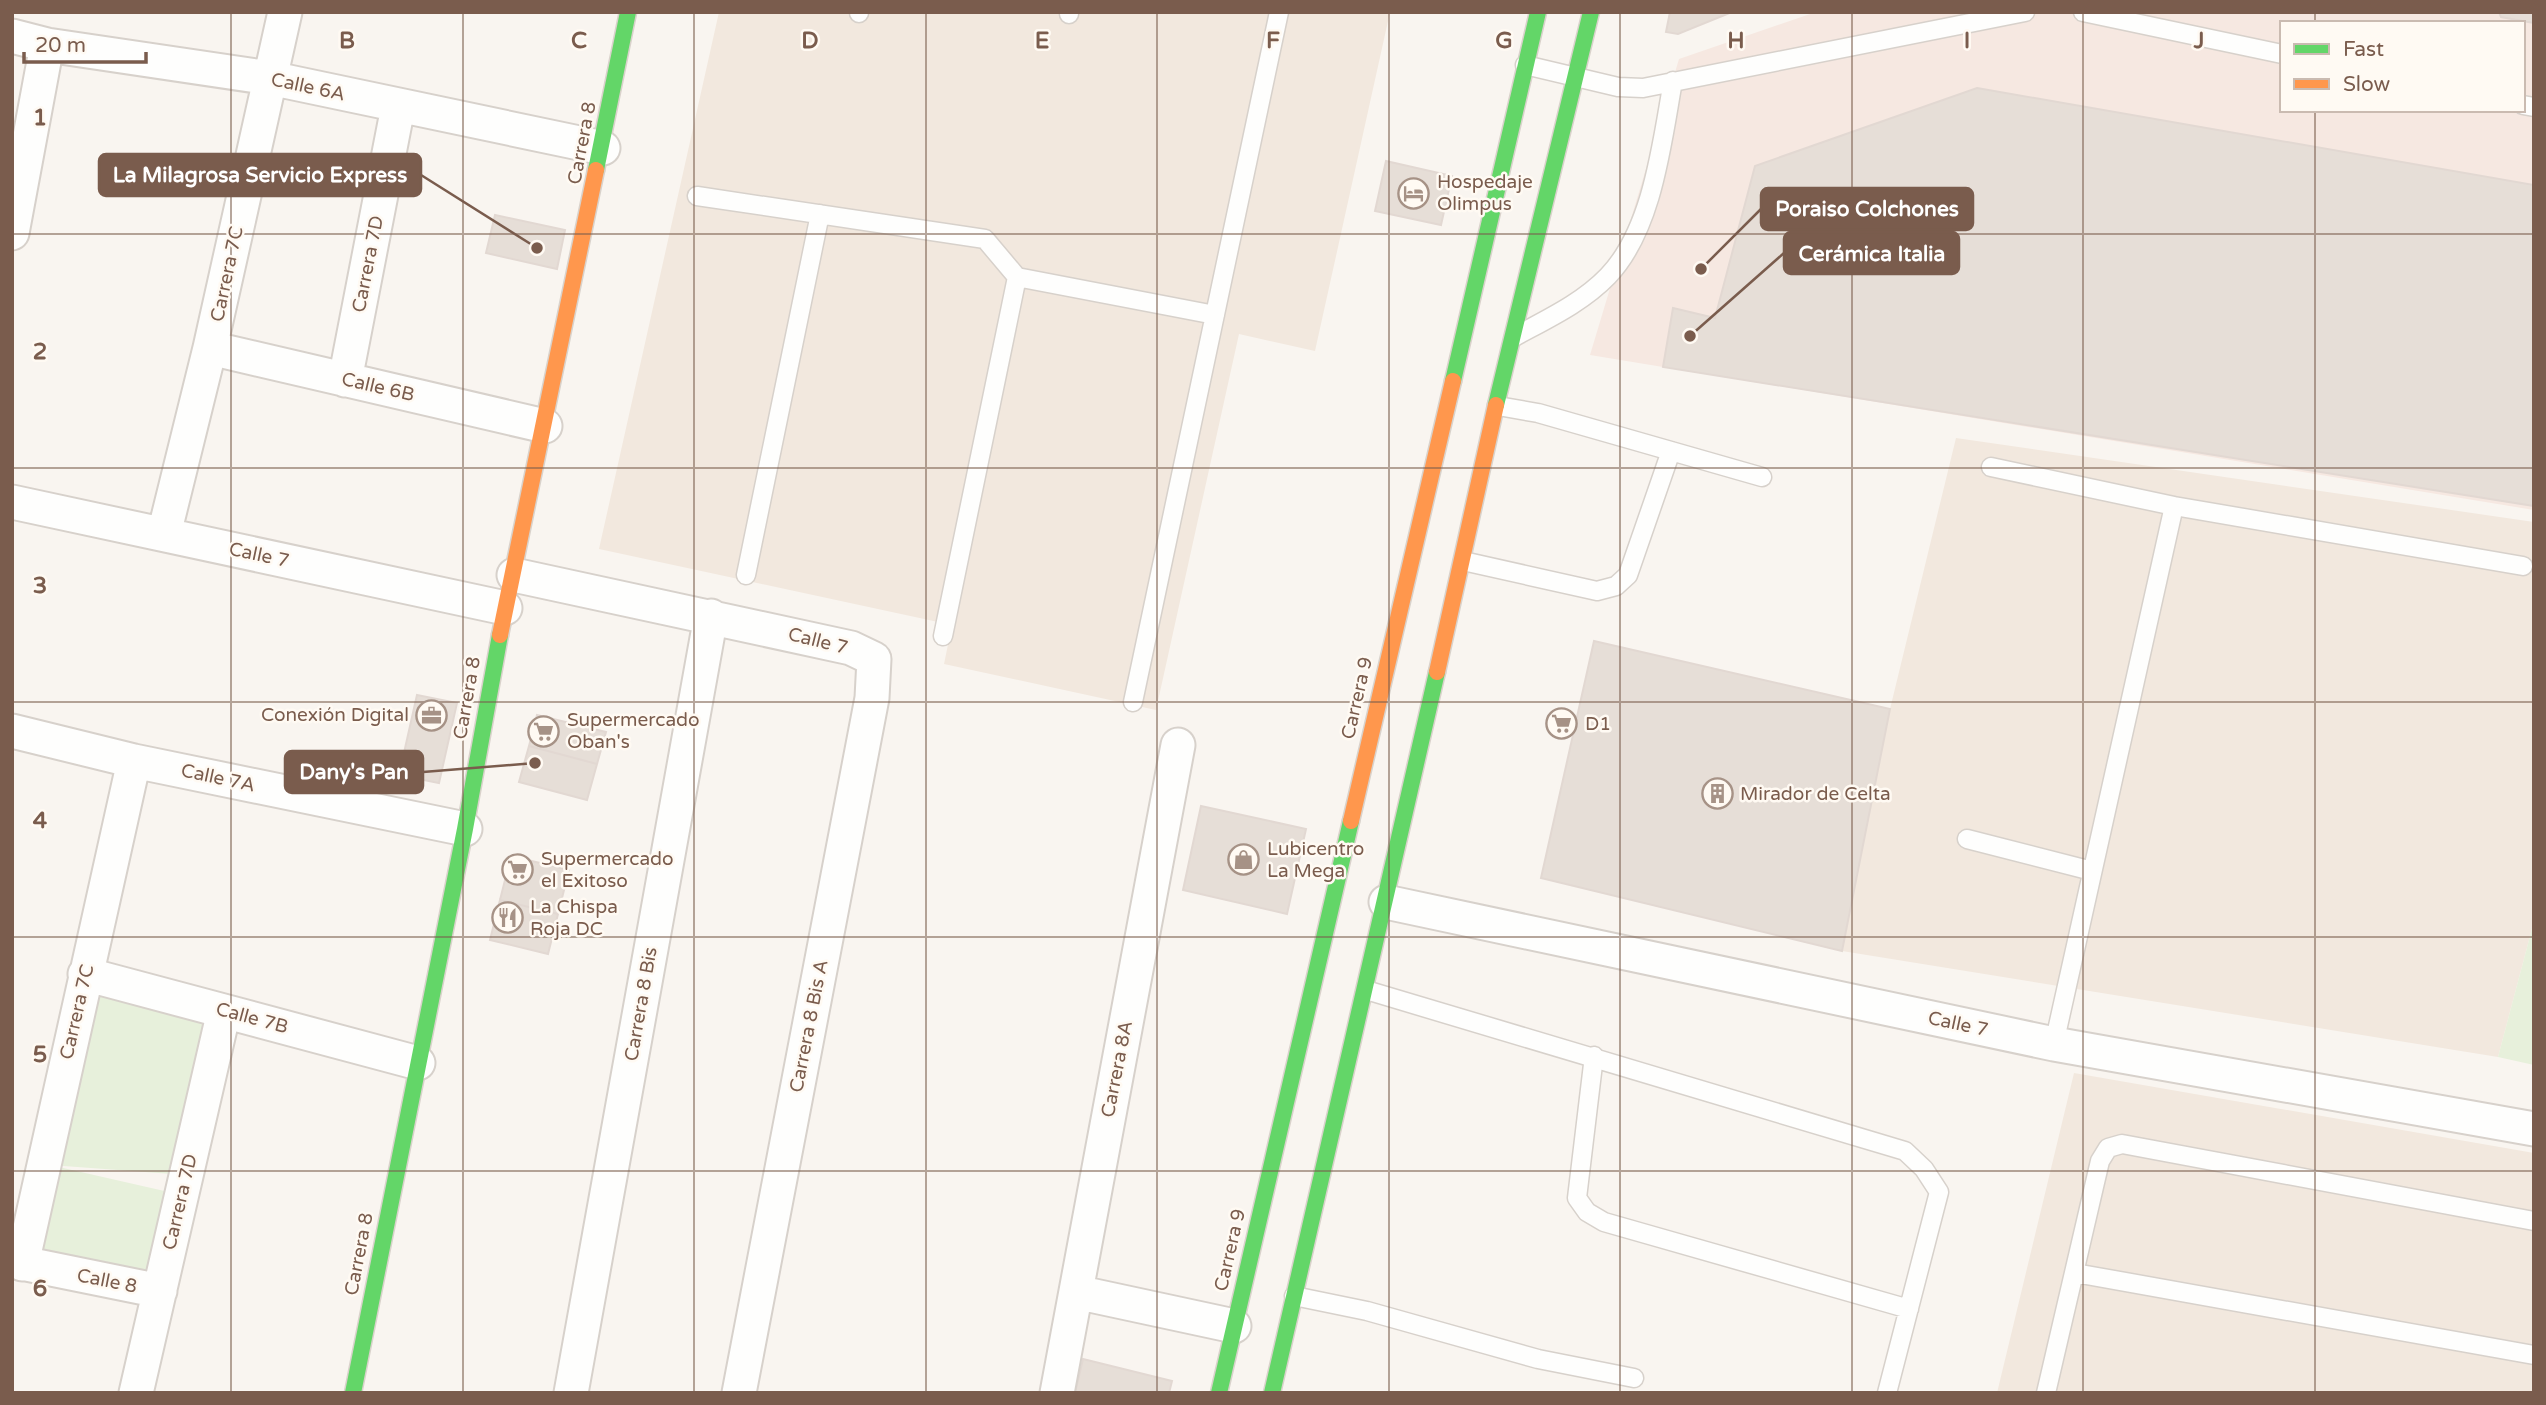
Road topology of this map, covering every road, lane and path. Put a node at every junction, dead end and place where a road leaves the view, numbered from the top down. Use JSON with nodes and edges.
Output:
{"nodes":[{"id":1,"x":285,"y":12,"type":"edge"},
{"id":2,"x":628,"y":12,"type":"edge"},
{"id":3,"x":1279,"y":12,"type":"edge"},
{"id":4,"x":1538,"y":12,"type":"edge"},
{"id":5,"x":1591,"y":12,"type":"edge"},
{"id":6,"x":2025,"y":12,"type":"edge"},
{"id":7,"x":2083,"y":12,"type":"edge"},
{"id":8,"x":12,"y":36,"type":"edge"},
{"id":9,"x":47,"y":45,"type":"junction"},
{"id":10,"x":2280,"y":54,"type":"edge"},
{"id":11,"x":1525,"y":65,"type":"junction"},
{"id":12,"x":270,"y":78,"type":"junction"},
{"id":13,"x":1577,"y":78,"type":"junction"},
{"id":14,"x":1673,"y":81,"type":"junction"},
{"id":15,"x":398,"y":107,"type":"junction"},
{"id":16,"x":603,"y":148,"type":"junction"},
{"id":17,"x":697,"y":196,"type":"dead end"},
{"id":18,"x":820,"y":214,"type":"junction"},
{"id":19,"x":12,"y":233,"type":"edge"},
{"id":20,"x":1017,"y":277,"type":"junction"},
{"id":21,"x":1215,"y":315,"type":"junction"},
{"id":22,"x":1511,"y":339,"type":"junction"},
{"id":23,"x":210,"y":348,"type":"junction"},
{"id":24,"x":345,"y":380,"type":"junction"},
{"id":25,"x":1498,"y":406,"type":"junction"},
{"id":26,"x":545,"y":426,"type":"junction"},
{"id":27,"x":1671,"y":452,"type":"junction"},
{"id":28,"x":1991,"y":467,"type":"dead end"},
{"id":29,"x":1762,"y":477,"type":"dead end"},
{"id":30,"x":12,"y":502,"type":"edge"},
{"id":31,"x":2174,"y":506,"type":"junction"},
{"id":32,"x":164,"y":534,"type":"junction"},
{"id":33,"x":1463,"y":561,"type":"junction"},
{"id":34,"x":2523,"y":566,"type":"dead end"},
{"id":35,"x":514,"y":575,"type":"junction"},
{"id":36,"x":746,"y":575,"type":"dead end"},
{"id":37,"x":505,"y":608,"type":"junction"},
{"id":38,"x":711,"y":616,"type":"junction"},
{"id":39,"x":943,"y":635,"type":"dead end"},
{"id":40,"x":874,"y":659,"type":"joint"},
{"id":41,"x":1133,"y":702,"type":"dead end"},
{"id":42,"x":12,"y":731,"type":"edge"},
{"id":43,"x":1178,"y":745,"type":"dead end"},
{"id":44,"x":134,"y":761,"type":"junction"},
{"id":45,"x":465,"y":829,"type":"junction"},
{"id":46,"x":1967,"y":839,"type":"dead end"},
{"id":47,"x":2092,"y":871,"type":"junction"},
{"id":48,"x":1386,"y":902,"type":"junction"},
{"id":49,"x":85,"y":974,"type":"junction"},
{"id":50,"x":1366,"y":990,"type":"junction"},
{"id":51,"x":223,"y":1011,"type":"junction"},
{"id":52,"x":2054,"y":1044,"type":"junction"},
{"id":53,"x":1594,"y":1056,"type":"junction"},
{"id":54,"x":418,"y":1063,"type":"junction"},
{"id":55,"x":2534,"y":1129,"type":"edge"},
{"id":56,"x":2534,"y":1221,"type":"edge"},
{"id":57,"x":17,"y":1263,"type":"edge"},
{"id":58,"x":2075,"y":1273,"type":"junction"},
{"id":59,"x":160,"y":1291,"type":"junction"},
{"id":60,"x":1076,"y":1292,"type":"junction"},
{"id":61,"x":1294,"y":1296,"type":"junction"},
{"id":62,"x":1909,"y":1308,"type":"junction"},
{"id":63,"x":1234,"y":1326,"type":"junction"},
{"id":64,"x":2534,"y":1355,"type":"edge"},
{"id":65,"x":1634,"y":1378,"type":"dead end"},
{"id":66,"x":136,"y":1393,"type":"edge"},
{"id":67,"x":353,"y":1393,"type":"edge"},
{"id":68,"x":571,"y":1393,"type":"edge"},
{"id":69,"x":739,"y":1393,"type":"edge"},
{"id":70,"x":1057,"y":1393,"type":"edge"},
{"id":71,"x":1219,"y":1393,"type":"edge"},
{"id":72,"x":1272,"y":1393,"type":"edge"},
{"id":73,"x":1887,"y":1393,"type":"edge"},
{"id":74,"x":2046,"y":1393,"type":"edge"}],
"edges":[{"from":1,"to":12,"type":"street","name":"Carrera 7C"},
{"from":2,"to":16,"type":"main road","name":"Carrera 8"},
{"from":3,"to":21,"type":"lane"},
{"from":4,"to":11,"type":"main road","name":"Carrera 9"},
{"from":5,"to":13,"type":"main road"},
{"from":6,"to":14,"type":"lane"},
{"from":7,"to":10,"type":"lane"},
{"from":8,"to":9,"type":"street","name":"Calle 6A"},
{"from":9,"to":12,"type":"street","name":"Calle 6A"},
{"from":9,"to":19,"type":"street"},
{"from":11,"to":13,"type":"lane"},
{"from":11,"to":63,"type":"main road","name":"Carrera 9"},
{"from":12,"to":15,"type":"street","name":"Calle 6A"},
{"from":12,"to":23,"type":"street","name":"Carrera 7C"},
{"from":13,"to":14,"type":"lane"},
{"from":13,"to":22,"type":"main road"},
{"from":14,"to":22,"type":"lane"},
{"from":15,"to":16,"type":"street","name":"Calle 6A"},
{"from":15,"to":24,"type":"street","name":"Carrera 7D"},
{"from":16,"to":26,"type":"main road","name":"Carrera 8"},
{"from":17,"to":18,"type":"lane"},
{"from":18,"to":20,"type":"lane"},
{"from":18,"to":36,"type":"lane"},
{"from":20,"to":21,"type":"lane"},
{"from":20,"to":39,"type":"lane"},
{"from":21,"to":41,"type":"lane"},
{"from":22,"to":25,"type":"main road"},
{"from":23,"to":24,"type":"street","name":"Calle 6B"},
{"from":23,"to":32,"type":"street","name":"Carrera 7C"},
{"from":24,"to":26,"type":"street","name":"Calle 6B"},
{"from":25,"to":27,"type":"lane"},
{"from":25,"to":33,"type":"main road"},
{"from":26,"to":35,"type":"main road","name":"Carrera 8"},
{"from":27,"to":29,"type":"lane"},
{"from":27,"to":33,"type":"lane"},
{"from":28,"to":31,"type":"lane"},
{"from":30,"to":32,"type":"street","name":"Calle 7"},
{"from":31,"to":34,"type":"lane"},
{"from":31,"to":47,"type":"lane"},
{"from":32,"to":37,"type":"street","name":"Calle 7"},
{"from":33,"to":48,"type":"main road"},
{"from":35,"to":37,"type":"main road","name":"Carrera 8"},
{"from":35,"to":38,"type":"street","name":"Calle 7"},
{"from":37,"to":45,"type":"main road","name":"Carrera 8"},
{"from":38,"to":40,"type":"street","name":"Calle 7"},
{"from":38,"to":68,"type":"street","name":"Carrera 8 Bis"},
{"from":40,"to":69,"type":"street","name":"Carrera 8 Bis A"},
{"from":42,"to":44,"type":"street","name":"Calle 7A"},
{"from":43,"to":60,"type":"street","name":"Carrera 8A"},
{"from":44,"to":45,"type":"street","name":"Calle 7A"},
{"from":44,"to":49,"type":"street","name":"Carrera 7C"},
{"from":45,"to":54,"type":"main road","name":"Carrera 8"},
{"from":46,"to":47,"type":"lane"},
{"from":47,"to":52,"type":"lane"},
{"from":48,"to":50,"type":"main road"},
{"from":48,"to":52,"type":"street","name":"Calle 7"},
{"from":49,"to":51,"type":"street","name":"Calle 7B"},
{"from":49,"to":57,"type":"street","name":"Carrera 7C"},
{"from":50,"to":53,"type":"lane"},
{"from":50,"to":61,"type":"main road"},
{"from":51,"to":54,"type":"street","name":"Calle 7B"},
{"from":51,"to":59,"type":"street","name":"Carrera 7D"},
{"from":52,"to":55,"type":"street","name":"Calle 7"},
{"from":53,"to":62,"type":"lane"},
{"from":53,"to":62,"type":"lane"},
{"from":54,"to":67,"type":"main road","name":"Carrera 8"},
{"from":56,"to":58,"type":"lane"},
{"from":57,"to":59,"type":"street","name":"Calle 8"},
{"from":58,"to":64,"type":"lane"},
{"from":58,"to":74,"type":"lane"},
{"from":59,"to":66,"type":"street","name":"Carrera 7D"},
{"from":60,"to":63,"type":"street"},
{"from":60,"to":70,"type":"street","name":"Carrera 8A"},
{"from":61,"to":65,"type":"lane"},
{"from":61,"to":72,"type":"main road"},
{"from":62,"to":73,"type":"lane"},
{"from":63,"to":71,"type":"main road","name":"Carrera 9"}]}
